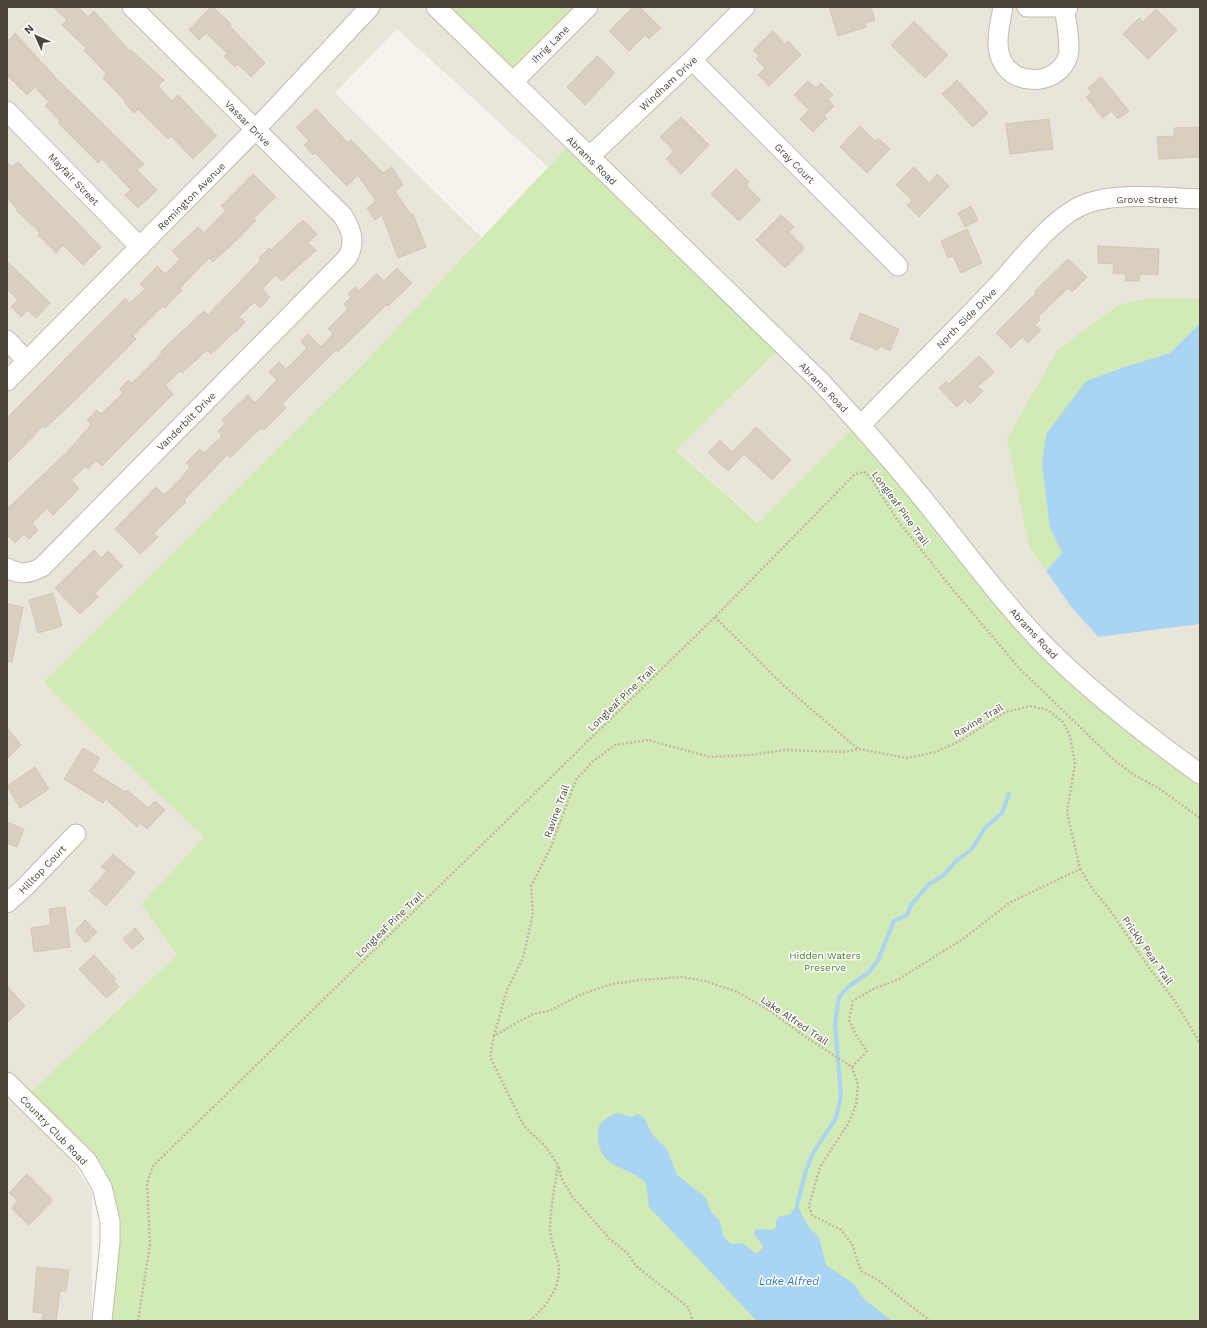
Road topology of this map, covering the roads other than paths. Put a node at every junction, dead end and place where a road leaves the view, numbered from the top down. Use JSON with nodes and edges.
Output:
{"nodes":[{"id":1,"x":132,"y":7,"type":"edge"},
{"id":2,"x":370,"y":7,"type":"edge"},
{"id":3,"x":436,"y":7,"type":"edge"},
{"id":4,"x":588,"y":7,"type":"edge"},
{"id":5,"x":745,"y":7,"type":"edge"},
{"id":6,"x":1003,"y":7,"type":"edge"},
{"id":7,"x":1026,"y":7,"type":"edge"},
{"id":8,"x":1064,"y":7,"type":"edge"},
{"id":9,"x":1068,"y":7,"type":"edge"},
{"id":10,"x":692,"y":60,"type":"junction"},
{"id":11,"x":513,"y":82,"type":"junction"},
{"id":12,"x":7,"y":111,"type":"edge"},
{"id":13,"x":255,"y":130,"type":"junction"},
{"id":14,"x":589,"y":157,"type":"junction"},
{"id":15,"x":1200,"y":199,"type":"edge"},
{"id":16,"x":1071,"y":211,"type":"joint"},
{"id":17,"x":353,"y":245,"type":"joint"},
{"id":18,"x":140,"y":247,"type":"junction"},
{"id":19,"x":898,"y":266,"type":"dead end"},
{"id":20,"x":7,"y":340,"type":"edge"},
{"id":21,"x":27,"y":360,"type":"junction"},
{"id":22,"x":7,"y":381,"type":"edge"},
{"id":23,"x":860,"y":425,"type":"junction"},
{"id":24,"x":7,"y":568,"type":"edge"},
{"id":25,"x":1200,"y":774,"type":"edge"},
{"id":26,"x":76,"y":834,"type":"dead end"},
{"id":27,"x":7,"y":903,"type":"edge"},
{"id":28,"x":7,"y":1082,"type":"edge"},
{"id":29,"x":102,"y":1321,"type":"edge"}],
"edges":[{"from":1,"to":13,"type":"street","name":"Vassar Drive"},
{"from":2,"to":13,"type":"street","name":"Remington Avenue"},
{"from":3,"to":11,"type":"street","name":"Abrams Road"},
{"from":4,"to":11,"type":"street","name":"Ihrig Lane"},
{"from":5,"to":10,"type":"street","name":"Windham Drive"},
{"from":6,"to":8,"type":"street"},
{"from":7,"to":8,"type":"street"},
{"from":8,"to":9,"type":"street"},
{"from":10,"to":14,"type":"street","name":"Windham Drive"},
{"from":10,"to":19,"type":"street","name":"Gray Court"},
{"from":11,"to":14,"type":"street","name":"Abrams Road"},
{"from":12,"to":18,"type":"street","name":"Mayfair Street"},
{"from":13,"to":17,"type":"street","name":"Vassar Drive"},
{"from":13,"to":18,"type":"street","name":"Remington Avenue"},
{"from":14,"to":23,"type":"street","name":"Abrams Road"},
{"from":15,"to":16,"type":"street","name":"Grove Street"},
{"from":16,"to":23,"type":"street","name":"North Side Drive"},
{"from":17,"to":24,"type":"street","name":"Vanderbilt Drive"},
{"from":18,"to":21,"type":"street","name":"Remington Avenue"},
{"from":20,"to":21,"type":"street"},
{"from":21,"to":22,"type":"street","name":"Remington Avenue"},
{"from":23,"to":25,"type":"street","name":"Abrams Road"},
{"from":26,"to":27,"type":"street","name":"Hilltop Court"},
{"from":28,"to":29,"type":"street","name":"Country Club Road"}]}
